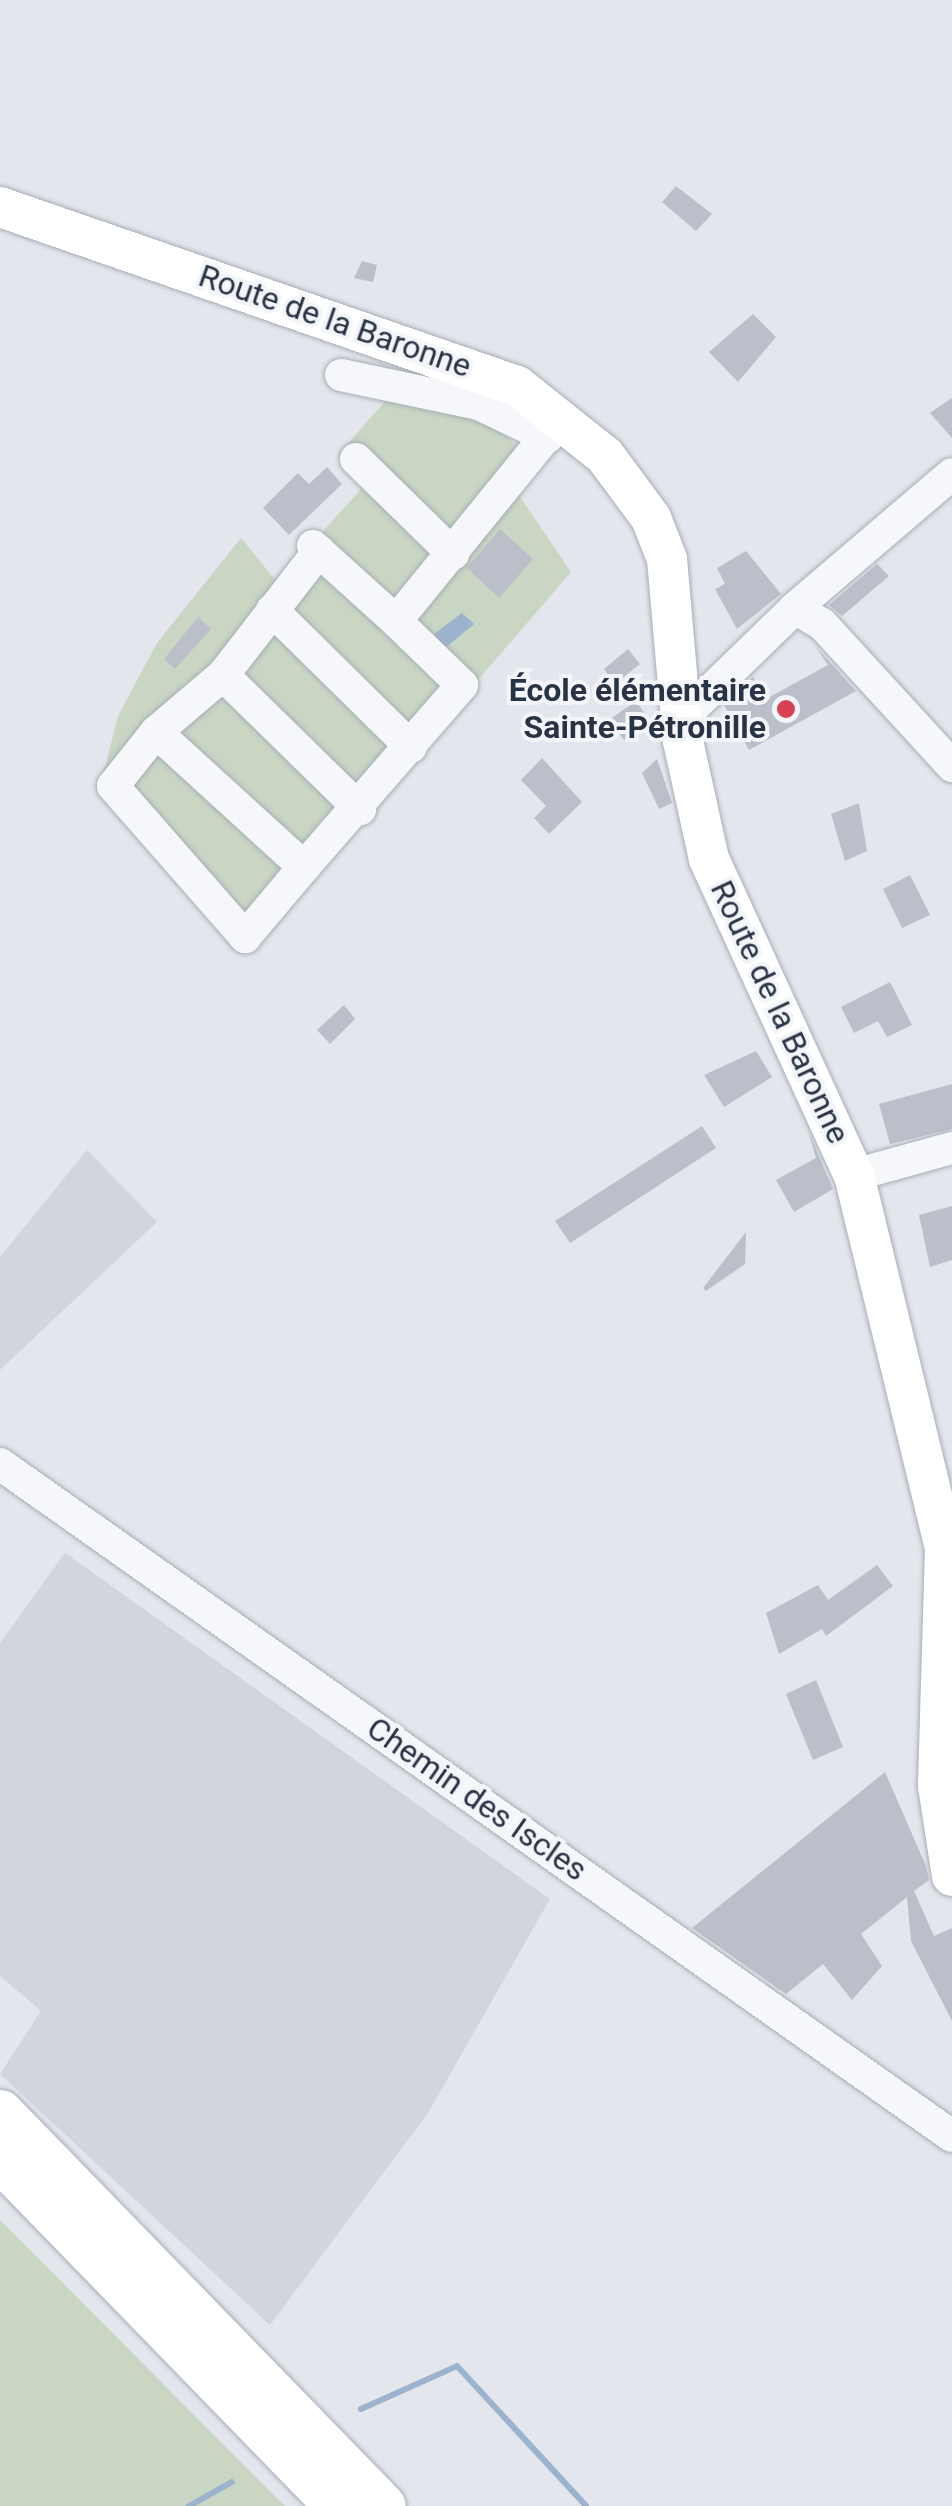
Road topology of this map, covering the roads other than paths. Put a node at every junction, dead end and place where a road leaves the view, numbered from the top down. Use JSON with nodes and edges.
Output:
{"nodes":[{"id":1,"x":0,"y":207,"type":"edge"},
{"id":2,"x":341,"y":375,"type":"dead end"},
{"id":3,"x":555,"y":427,"type":"junction"},
{"id":4,"x":356,"y":459,"type":"dead end"},
{"id":5,"x":952,"y":474,"type":"edge"},
{"id":6,"x":453,"y":554,"type":"junction"},
{"id":7,"x":795,"y":608,"type":"junction"},
{"id":8,"x":272,"y":610,"type":"junction"},
{"id":9,"x":396,"y":622,"type":"junction"},
{"id":10,"x":223,"y":675,"type":"junction"},
{"id":11,"x":680,"y":719,"type":"junction"},
{"id":12,"x":156,"y":732,"type":"junction"},
{"id":13,"x":411,"y":747,"type":"junction"},
{"id":14,"x":952,"y":766,"type":"edge"},
{"id":15,"x":360,"y":809,"type":"junction"},
{"id":16,"x":304,"y":867,"type":"junction"},
{"id":17,"x":952,"y":1148,"type":"edge"},
{"id":18,"x":854,"y":1174,"type":"junction"},
{"id":19,"x":0,"y":1464,"type":"edge"},
{"id":20,"x":952,"y":1876,"type":"edge"},
{"id":21,"x":0,"y":2112,"type":"edge"},
{"id":22,"x":952,"y":2136,"type":"edge"},
{"id":23,"x":0,"y":2159,"type":"edge"},
{"id":24,"x":338,"y":2506,"type":"edge"},
{"id":25,"x":384,"y":2506,"type":"edge"}],
"edges":[{"from":1,"to":3,"type":"main road","name":"Route de la Baronne"},
{"from":2,"to":3,"type":"street"},
{"from":3,"to":6,"type":"street"},
{"from":3,"to":11,"type":"main road","name":"Route de la Baronne"},
{"from":4,"to":6,"type":"street"},
{"from":5,"to":7,"type":"street"},
{"from":6,"to":9,"type":"street"},
{"from":7,"to":11,"type":"street"},
{"from":7,"to":14,"type":"street"},
{"from":8,"to":9,"type":"street"},
{"from":8,"to":10,"type":"street"},
{"from":8,"to":13,"type":"street"},
{"from":9,"to":13,"type":"street"},
{"from":10,"to":12,"type":"street"},
{"from":10,"to":15,"type":"street"},
{"from":11,"to":18,"type":"main road","name":"Route de la Baronne"},
{"from":12,"to":16,"type":"street"},
{"from":12,"to":16,"type":"street"},
{"from":13,"to":15,"type":"street"},
{"from":15,"to":16,"type":"street"},
{"from":17,"to":18,"type":"street"},
{"from":18,"to":20,"type":"main road","name":"Route de la Baronne"},
{"from":19,"to":22,"type":"street","name":"Chemin des Iscles"},
{"from":21,"to":25,"type":"highway"},
{"from":23,"to":24,"type":"highway"}]}
